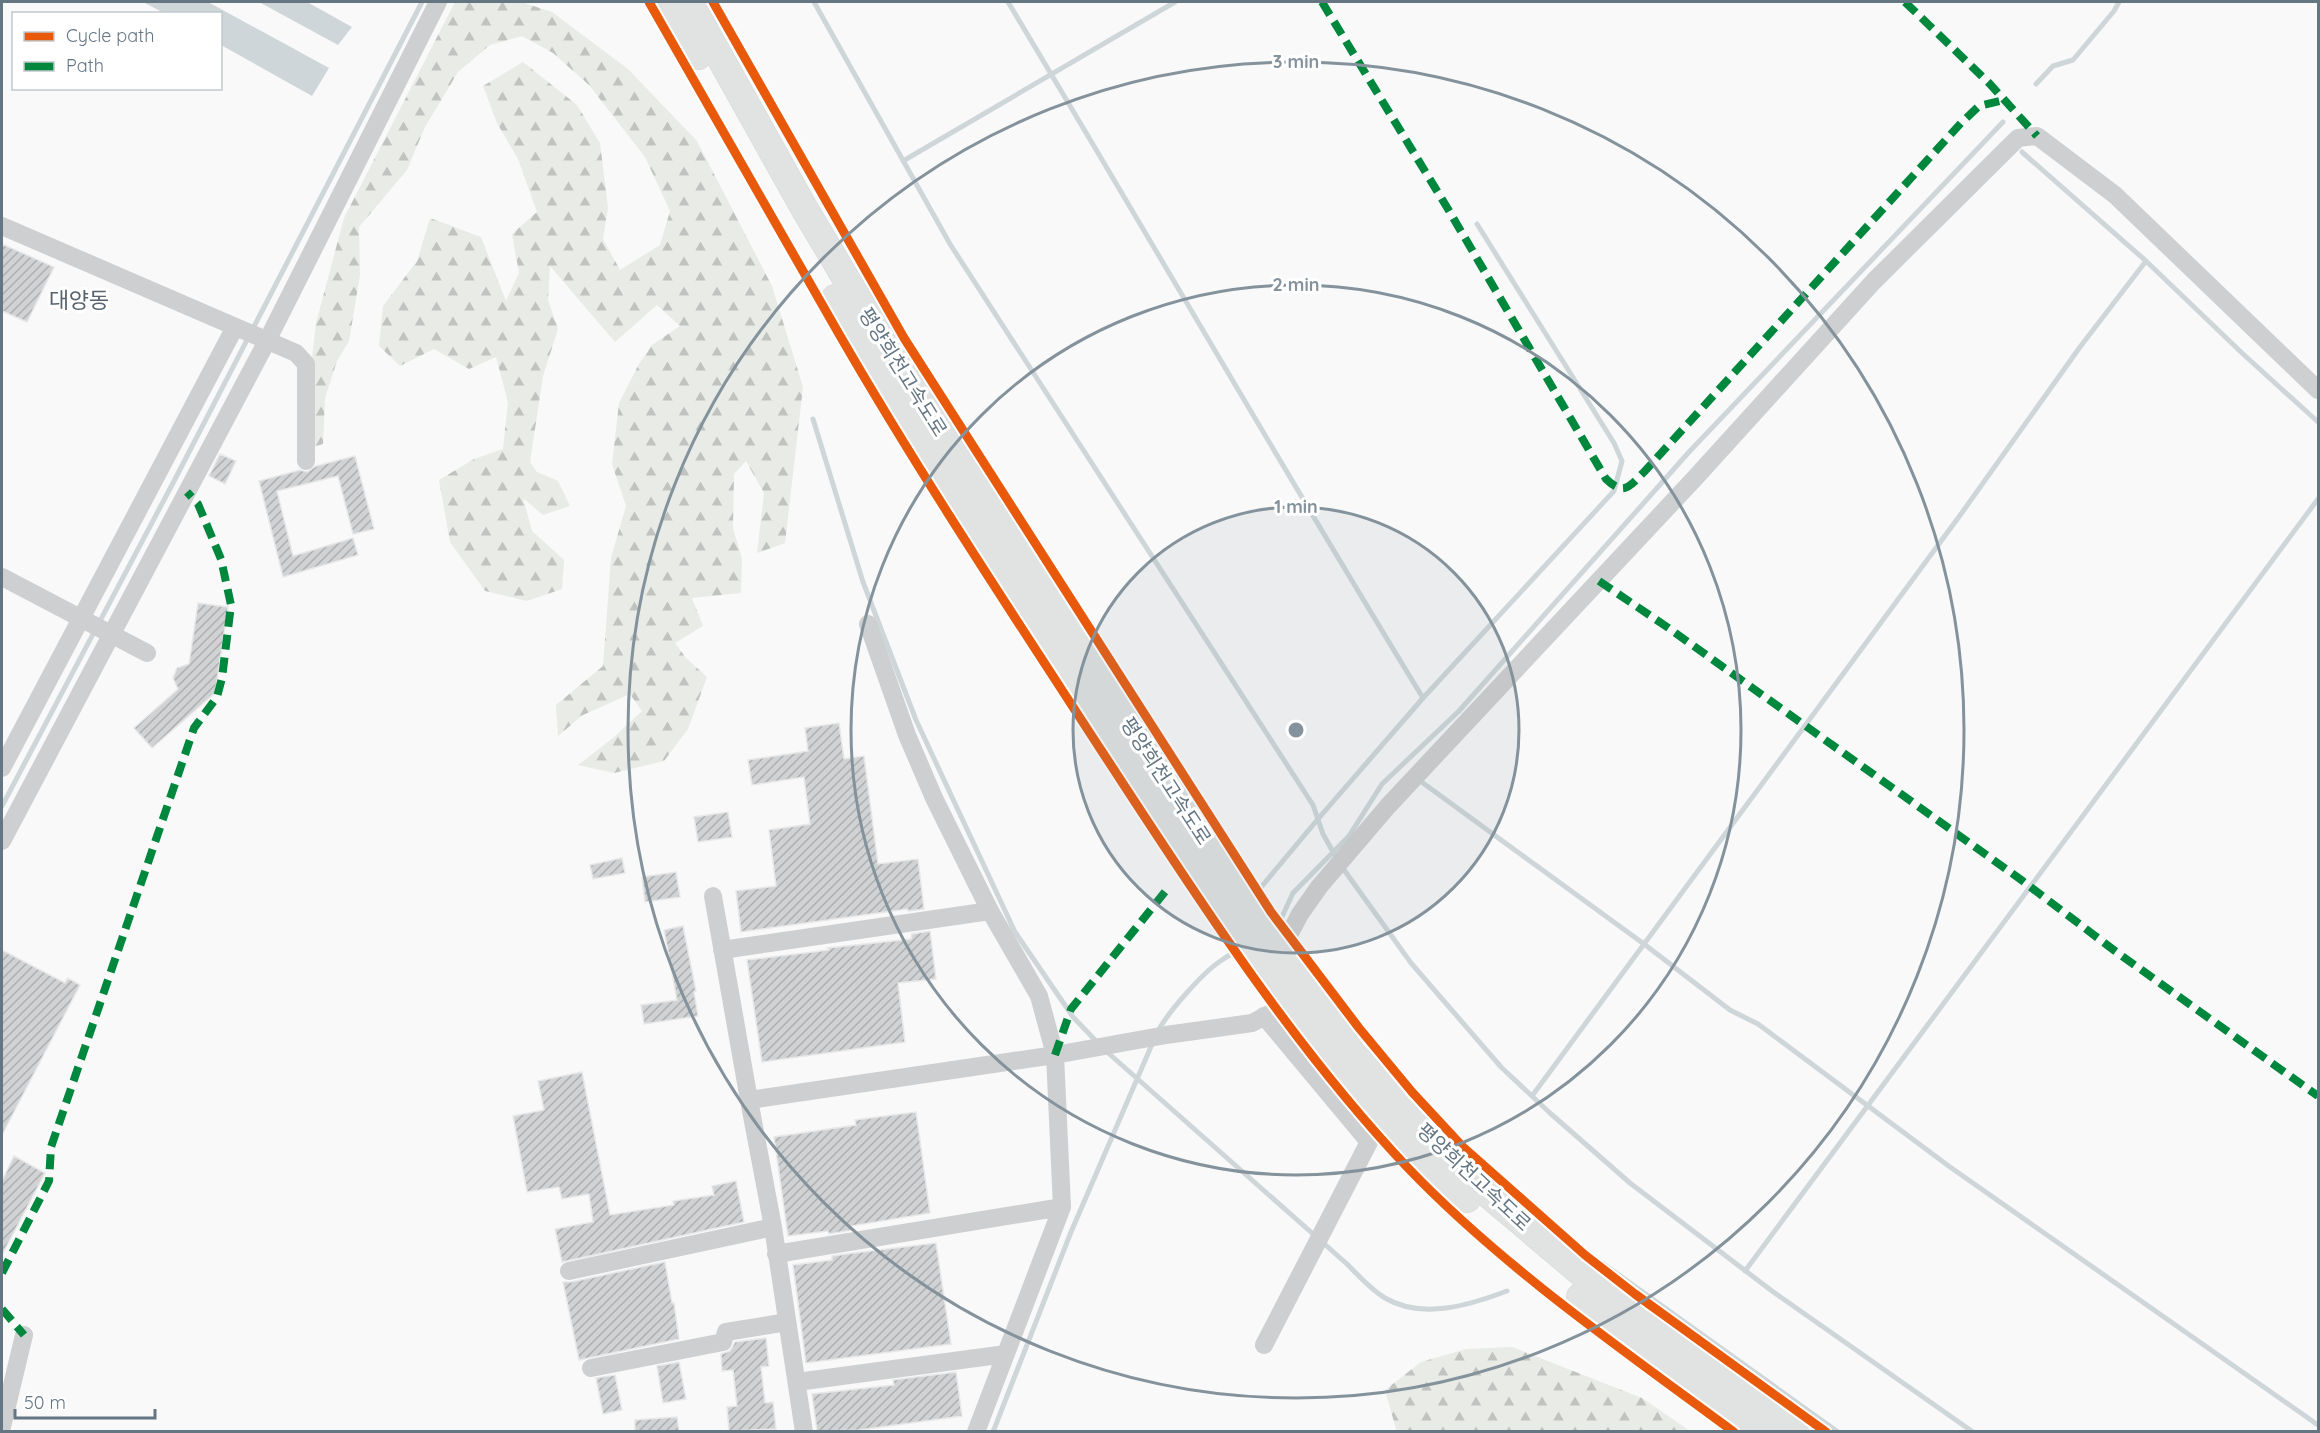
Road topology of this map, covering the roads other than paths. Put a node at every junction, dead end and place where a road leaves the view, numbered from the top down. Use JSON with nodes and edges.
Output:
{"nodes":[{"id":1,"x":438,"y":2,"type":"edge"},
{"id":2,"x":667,"y":2,"type":"edge"},
{"id":3,"x":689,"y":2,"type":"edge"},
{"id":4,"x":2,"y":226,"type":"edge"},
{"id":5,"x":236,"y":327,"type":"junction"},
{"id":6,"x":267,"y":341,"type":"junction"},
{"id":7,"x":2319,"y":390,"type":"edge"},
{"id":8,"x":306,"y":461,"type":"dead end"},
{"id":9,"x":2,"y":577,"type":"edge"},
{"id":10,"x":81,"y":617,"type":"junction"},
{"id":11,"x":868,"y":624,"type":"dead end"},
{"id":12,"x":112,"y":633,"type":"junction"},
{"id":13,"x":147,"y":653,"type":"dead end"},
{"id":14,"x":2,"y":768,"type":"edge"},
{"id":15,"x":2,"y":841,"type":"edge"},
{"id":16,"x":712,"y":896,"type":"dead end"},
{"id":17,"x":990,"y":910,"type":"junction"},
{"id":18,"x":1261,"y":940,"type":"junction"},
{"id":19,"x":722,"y":950,"type":"junction"},
{"id":20,"x":1292,"y":1002,"type":"junction"},
{"id":21,"x":1264,"y":1016,"type":"junction"},
{"id":22,"x":1055,"y":1055,"type":"junction"},
{"id":23,"x":749,"y":1100,"type":"junction"},
{"id":24,"x":1062,"y":1207,"type":"junction"},
{"id":25,"x":773,"y":1227,"type":"junction"},
{"id":26,"x":776,"y":1254,"type":"junction"},
{"id":27,"x":569,"y":1271,"type":"dead end"},
{"id":28,"x":787,"y":1322,"type":"junction"},
{"id":29,"x":24,"y":1335,"type":"dead end"},
{"id":30,"x":1264,"y":1345,"type":"dead end"},
{"id":31,"x":1006,"y":1354,"type":"junction"},
{"id":32,"x":591,"y":1368,"type":"dead end"},
{"id":33,"x":797,"y":1382,"type":"junction"},
{"id":34,"x":2,"y":1427,"type":"edge"},
{"id":35,"x":804,"y":1431,"type":"edge"},
{"id":36,"x":976,"y":1431,"type":"edge"},
{"id":37,"x":1763,"y":1431,"type":"edge"},
{"id":38,"x":1796,"y":1431,"type":"edge"}],
"edges":[{"from":1,"to":6,"type":"street"},
{"from":2,"to":18,"type":"highway","name":"평양희천고속도로"},
{"from":3,"to":18,"type":"highway","name":"평양희천고속도로"},
{"from":4,"to":5,"type":"street"},
{"from":5,"to":6,"type":"street"},
{"from":5,"to":10,"type":"street"},
{"from":6,"to":8,"type":"street"},
{"from":6,"to":12,"type":"street"},
{"from":7,"to":18,"type":"street"},
{"from":9,"to":10,"type":"street"},
{"from":10,"to":12,"type":"street"},
{"from":10,"to":14,"type":"street"},
{"from":11,"to":17,"type":"street"},
{"from":12,"to":13,"type":"street"},
{"from":12,"to":15,"type":"street"},
{"from":16,"to":19,"type":"street"},
{"from":17,"to":19,"type":"street"},
{"from":17,"to":22,"type":"street"},
{"from":18,"to":20,"type":"highway","name":"평양희천고속도로"},
{"from":18,"to":38,"type":"highway","name":"평양희천고속도로"},
{"from":19,"to":23,"type":"street"},
{"from":20,"to":21,"type":"street"},
{"from":20,"to":37,"type":"highway","name":"평양희천고속도로"},
{"from":21,"to":22,"type":"street"},
{"from":21,"to":30,"type":"street"},
{"from":22,"to":23,"type":"street"},
{"from":22,"to":24,"type":"street"},
{"from":23,"to":25,"type":"street"},
{"from":24,"to":26,"type":"street"},
{"from":24,"to":31,"type":"street"},
{"from":25,"to":26,"type":"street"},
{"from":25,"to":27,"type":"street"},
{"from":26,"to":28,"type":"street"},
{"from":28,"to":32,"type":"street"},
{"from":28,"to":33,"type":"street"},
{"from":29,"to":34,"type":"street"},
{"from":31,"to":33,"type":"street"},
{"from":31,"to":36,"type":"street"},
{"from":33,"to":35,"type":"street"}]}
